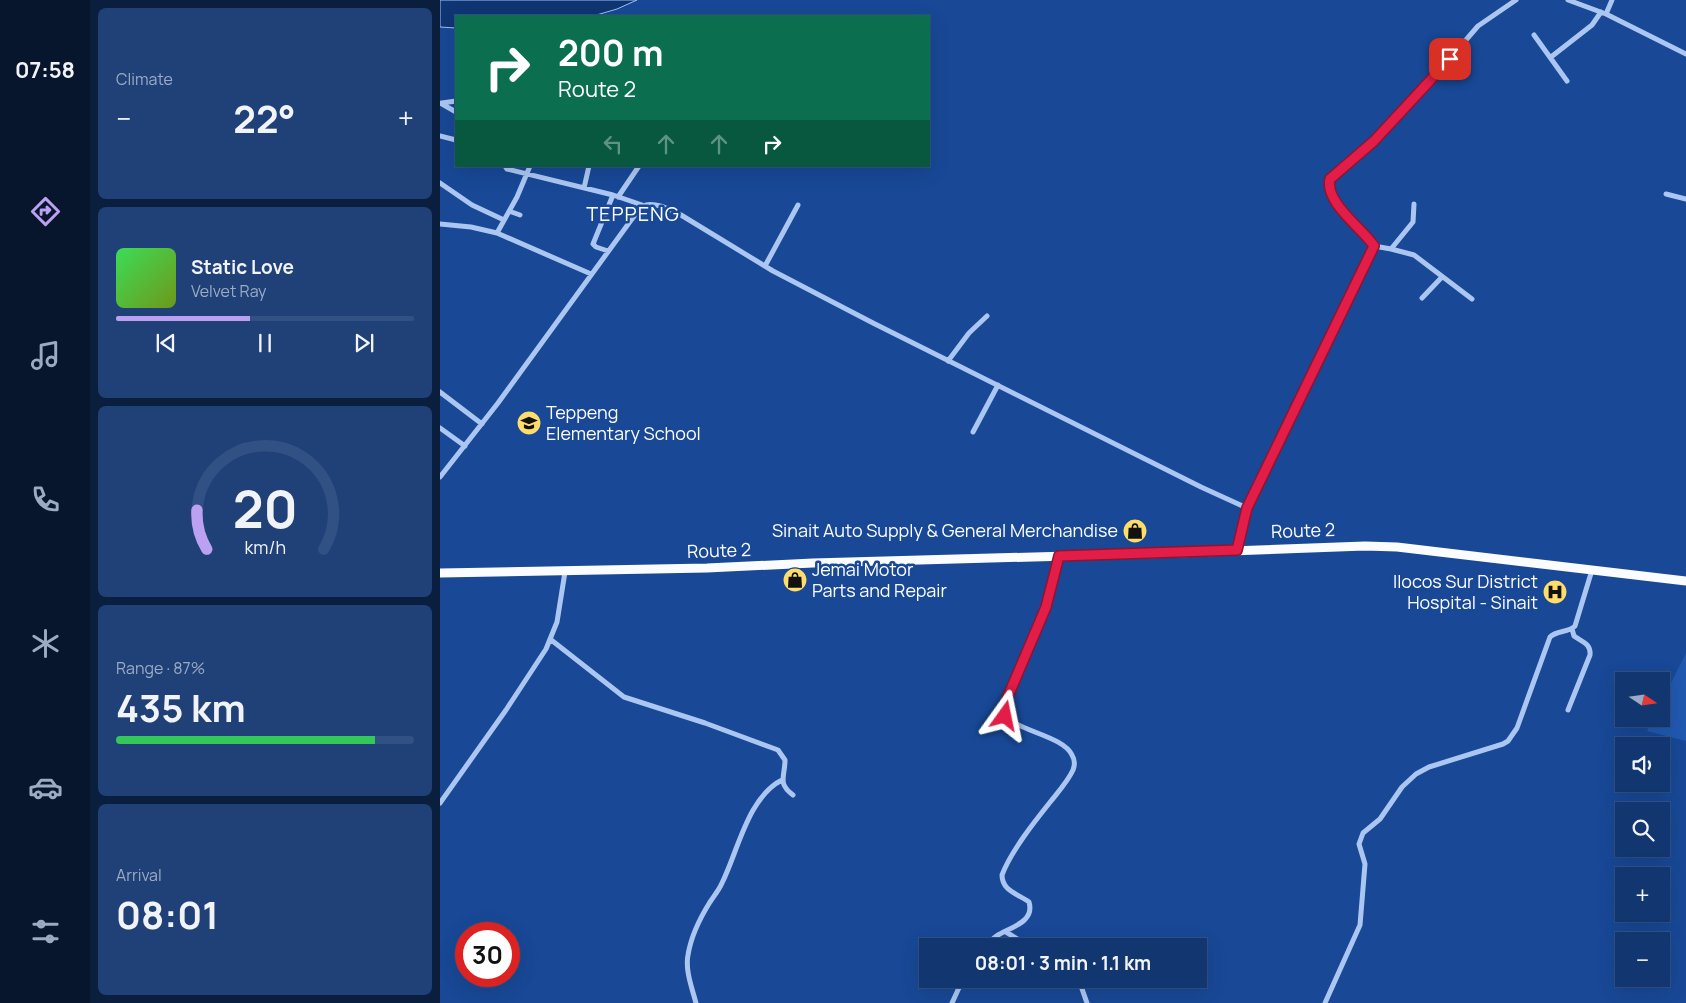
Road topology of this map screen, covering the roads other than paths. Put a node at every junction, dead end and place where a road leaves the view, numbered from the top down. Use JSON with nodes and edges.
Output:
{"nodes":[{"id":1,"x":1516,"y":0,"type":"edge"},
{"id":2,"x":1568,"y":0,"type":"edge"},
{"id":3,"x":1612,"y":0,"type":"edge"},
{"id":4,"x":1604,"y":13,"type":"junction"},
{"id":5,"x":1534,"y":35,"type":"dead end"},
{"id":6,"x":1686,"y":54,"type":"edge"},
{"id":7,"x":1551,"y":57,"type":"junction"},
{"id":8,"x":1567,"y":81,"type":"dead end"},
{"id":9,"x":455,"y":101,"type":"edge"},
{"id":10,"x":440,"y":103,"type":"edge"},
{"id":11,"x":455,"y":111,"type":"edge"},
{"id":12,"x":440,"y":136,"type":"edge"},
{"id":13,"x":455,"y":140,"type":"edge"},
{"id":14,"x":505,"y":167,"type":"edge"},
{"id":15,"x":530,"y":167,"type":"edge"},
{"id":16,"x":589,"y":167,"type":"edge"},
{"id":17,"x":638,"y":167,"type":"edge"},
{"id":18,"x":527,"y":174,"type":"junction"},
{"id":19,"x":440,"y":183,"type":"edge"},
{"id":20,"x":584,"y":188,"type":"junction"},
{"id":21,"x":1666,"y":194,"type":"dead end"},
{"id":22,"x":616,"y":196,"type":"junction"},
{"id":23,"x":1686,"y":199,"type":"edge"},
{"id":24,"x":1414,"y":204,"type":"dead end"},
{"id":25,"x":798,"y":205,"type":"dead end"},
{"id":26,"x":645,"y":206,"type":"junction"},
{"id":27,"x":509,"y":211,"type":"junction"},
{"id":28,"x":520,"y":215,"type":"dead end"},
{"id":29,"x":504,"y":220,"type":"junction"},
{"id":30,"x":440,"y":224,"type":"edge"},
{"id":31,"x":497,"y":233,"type":"junction"},
{"id":32,"x":1374,"y":246,"type":"junction"},
{"id":33,"x":1391,"y":249,"type":"junction"},
{"id":34,"x":608,"y":251,"type":"junction"},
{"id":35,"x":765,"y":266,"type":"junction"},
{"id":36,"x":591,"y":274,"type":"junction"},
{"id":37,"x":1442,"y":276,"type":"junction"},
{"id":38,"x":1422,"y":298,"type":"dead end"},
{"id":39,"x":1472,"y":299,"type":"dead end"},
{"id":40,"x":987,"y":316,"type":"dead end"},
{"id":41,"x":948,"y":361,"type":"junction"},
{"id":42,"x":998,"y":385,"type":"junction"},
{"id":43,"x":440,"y":392,"type":"edge"},
{"id":44,"x":482,"y":424,"type":"junction"},
{"id":45,"x":440,"y":428,"type":"edge"},
{"id":46,"x":973,"y":432,"type":"dead end"},
{"id":47,"x":466,"y":446,"type":"junction"},
{"id":48,"x":440,"y":477,"type":"edge"},
{"id":49,"x":1247,"y":508,"type":"junction"},
{"id":50,"x":1237,"y":550,"type":"junction"},
{"id":51,"x":1059,"y":556,"type":"junction"},
{"id":52,"x":1592,"y":570,"type":"junction"},
{"id":53,"x":565,"y":572,"type":"junction"},
{"id":54,"x":440,"y":573,"type":"edge"},
{"id":55,"x":1686,"y":581,"type":"edge"},
{"id":56,"x":1572,"y":629,"type":"junction"},
{"id":57,"x":550,"y":639,"type":"junction"},
{"id":58,"x":1568,"y":710,"type":"dead end"},
{"id":59,"x":782,"y":780,"type":"junction"},
{"id":60,"x":794,"y":795,"type":"dead end"},
{"id":61,"x":440,"y":803,"type":"edge"},
{"id":62,"x":1006,"y":932,"type":"junction"},
{"id":63,"x":995,"y":938,"type":"edge"},
{"id":64,"x":1016,"y":938,"type":"edge"},
{"id":65,"x":959,"y":988,"type":"edge"},
{"id":66,"x":1082,"y":988,"type":"edge"},
{"id":67,"x":696,"y":1003,"type":"edge"},
{"id":68,"x":952,"y":1003,"type":"edge"},
{"id":69,"x":1087,"y":1003,"type":"edge"},
{"id":70,"x":1325,"y":1003,"type":"edge"}],
"edges":[{"from":1,"to":32,"type":"street"},
{"from":2,"to":4,"type":"street"},
{"from":3,"to":4,"type":"street"},
{"from":4,"to":6,"type":"street"},
{"from":4,"to":7,"type":"street"},
{"from":5,"to":7,"type":"street"},
{"from":7,"to":8,"type":"street"},
{"from":9,"to":10,"type":"street"},
{"from":10,"to":11,"type":"street"},
{"from":12,"to":13,"type":"street"},
{"from":14,"to":18,"type":"street"},
{"from":15,"to":18,"type":"street"},
{"from":16,"to":20,"type":"street"},
{"from":17,"to":22,"type":"street"},
{"from":18,"to":20,"type":"street"},
{"from":18,"to":27,"type":"street"},
{"from":19,"to":29,"type":"street"},
{"from":20,"to":22,"type":"street"},
{"from":21,"to":23,"type":"street"},
{"from":22,"to":26,"type":"street"},
{"from":22,"to":34,"type":"street"},
{"from":24,"to":33,"type":"street"},
{"from":25,"to":35,"type":"street"},
{"from":26,"to":34,"type":"street"},
{"from":26,"to":35,"type":"street"},
{"from":27,"to":28,"type":"street"},
{"from":27,"to":29,"type":"street"},
{"from":29,"to":31,"type":"street"},
{"from":30,"to":31,"type":"street"},
{"from":31,"to":36,"type":"street"},
{"from":32,"to":33,"type":"street"},
{"from":32,"to":49,"type":"street"},
{"from":33,"to":37,"type":"street"},
{"from":34,"to":36,"type":"street"},
{"from":35,"to":41,"type":"street"},
{"from":36,"to":44,"type":"street"},
{"from":37,"to":38,"type":"street"},
{"from":37,"to":39,"type":"street"},
{"from":40,"to":41,"type":"street"},
{"from":41,"to":42,"type":"street"},
{"from":42,"to":46,"type":"street"},
{"from":42,"to":49,"type":"street"},
{"from":43,"to":44,"type":"street"},
{"from":44,"to":47,"type":"street"},
{"from":45,"to":47,"type":"street"},
{"from":47,"to":48,"type":"street"},
{"from":49,"to":50,"type":"street"},
{"from":50,"to":51,"type":"highway","name":"Route 2"},
{"from":50,"to":52,"type":"highway","name":"Route 2"},
{"from":51,"to":53,"type":"highway","name":"Route 2"},
{"from":51,"to":62,"type":"street"},
{"from":52,"to":55,"type":"highway","name":"Route 2"},
{"from":52,"to":56,"type":"street"},
{"from":53,"to":54,"type":"highway","name":"Route 2"},
{"from":53,"to":57,"type":"street"},
{"from":56,"to":58,"type":"street"},
{"from":56,"to":70,"type":"street"},
{"from":57,"to":59,"type":"street"},
{"from":57,"to":61,"type":"street"},
{"from":59,"to":60,"type":"street"},
{"from":59,"to":67,"type":"street"},
{"from":62,"to":63,"type":"street"},
{"from":62,"to":64,"type":"street"},
{"from":65,"to":68,"type":"street"},
{"from":66,"to":69,"type":"street"}]}
